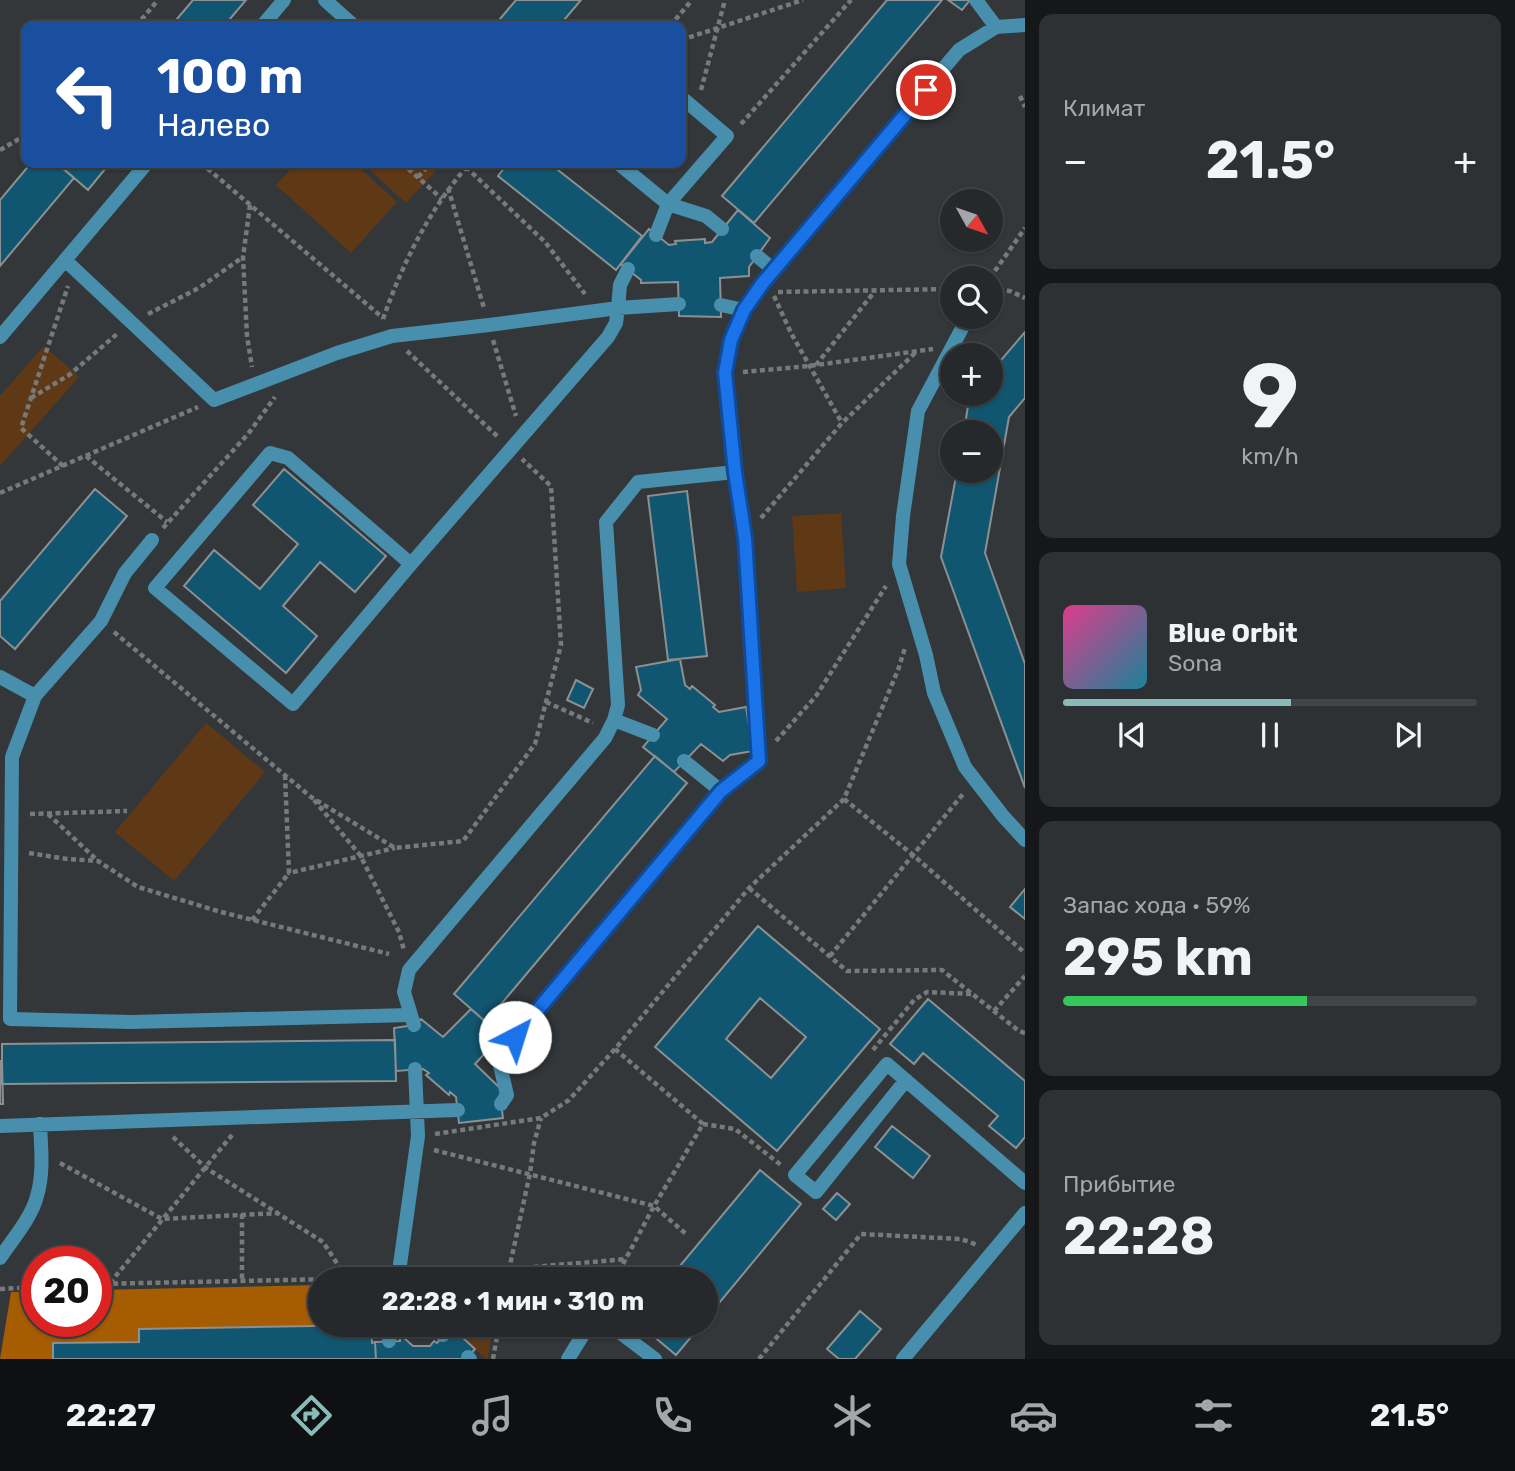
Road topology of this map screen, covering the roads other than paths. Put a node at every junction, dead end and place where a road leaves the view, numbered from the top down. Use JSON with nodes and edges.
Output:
{"nodes":[{"id":1,"x":284,"y":0,"type":"edge"},
{"id":2,"x":326,"y":0,"type":"edge"},
{"id":3,"x":976,"y":0,"type":"edge"},
{"id":4,"x":266,"y":21,"type":"edge"},
{"id":5,"x":349,"y":21,"type":"edge"},
{"id":6,"x":1025,"y":25,"type":"edge"},
{"id":7,"x":996,"y":27,"type":"junction"},
{"id":8,"x":686,"y":101,"type":"edge"},
{"id":9,"x":143,"y":168,"type":"edge"},
{"id":10,"x":624,"y":168,"type":"edge"},
{"id":11,"x":668,"y":204,"type":"junction"},
{"id":12,"x":722,"y":229,"type":"dead end"},
{"id":13,"x":656,"y":234,"type":"dead end"},
{"id":14,"x":757,"y":256,"type":"dead end"},
{"id":15,"x":69,"y":264,"type":"junction"},
{"id":16,"x":628,"y":269,"type":"dead end"},
{"id":17,"x":774,"y":270,"type":"junction"},
{"id":18,"x":679,"y":304,"type":"dead end"},
{"id":19,"x":721,"y":305,"type":"dead end"},
{"id":20,"x":618,"y":308,"type":"junction"},
{"id":21,"x":744,"y":310,"type":"junction"},
{"id":22,"x":962,"y":329,"type":"edge"},
{"id":23,"x":0,"y":337,"type":"edge"},
{"id":24,"x":735,"y":472,"type":"junction"},
{"id":25,"x":152,"y":540,"type":"road end"},
{"id":26,"x":411,"y":564,"type":"junction"},
{"id":27,"x":0,"y":677,"type":"edge"},
{"id":28,"x":35,"y":696,"type":"junction"},
{"id":29,"x":614,"y":720,"type":"junction"},
{"id":30,"x":653,"y":735,"type":"dead end"},
{"id":31,"x":684,"y":761,"type":"dead end"},
{"id":32,"x":721,"y":791,"type":"junction"},
{"id":33,"x":1025,"y":840,"type":"edge"},
{"id":34,"x":5,"y":1019,"type":"edge"},
{"id":35,"x":415,"y":1069,"type":"dead end"},
{"id":36,"x":906,"y":1080,"type":"junction"},
{"id":37,"x":501,"y":1104,"type":"dead end"},
{"id":38,"x":457,"y":1110,"type":"dead end"},
{"id":39,"x":417,"y":1111,"type":"junction"},
{"id":40,"x":40,"y":1124,"type":"junction"},
{"id":41,"x":0,"y":1126,"type":"edge"},
{"id":42,"x":1025,"y":1183,"type":"edge"},
{"id":43,"x":1025,"y":1213,"type":"edge"},
{"id":44,"x":0,"y":1258,"type":"edge"},
{"id":45,"x":400,"y":1267,"type":"edge"},
{"id":46,"x":390,"y":1337,"type":"edge"},
{"id":47,"x":582,"y":1337,"type":"edge"},
{"id":48,"x":626,"y":1337,"type":"edge"},
{"id":49,"x":389,"y":1341,"type":"dead end"},
{"id":50,"x":568,"y":1359,"type":"edge"},
{"id":51,"x":655,"y":1359,"type":"edge"},
{"id":52,"x":903,"y":1359,"type":"edge"}],
"edges":[{"from":1,"to":4,"type":"lane"},
{"from":2,"to":5,"type":"lane"},
{"from":3,"to":7,"type":"lane"},
{"from":6,"to":7,"type":"lane"},
{"from":7,"to":17,"type":"lane"},
{"from":8,"to":11,"type":"lane"},
{"from":9,"to":15,"type":"lane"},
{"from":10,"to":11,"type":"lane"},
{"from":11,"to":12,"type":"lane"},
{"from":11,"to":13,"type":"lane"},
{"from":14,"to":17,"type":"lane"},
{"from":15,"to":20,"type":"lane"},
{"from":15,"to":23,"type":"lane"},
{"from":16,"to":20,"type":"lane"},
{"from":17,"to":21,"type":"lane"},
{"from":18,"to":20,"type":"lane"},
{"from":19,"to":21,"type":"lane"},
{"from":20,"to":26,"type":"lane"},
{"from":21,"to":24,"type":"lane"},
{"from":22,"to":33,"type":"lane"},
{"from":24,"to":29,"type":"lane"},
{"from":24,"to":32,"type":"lane"},
{"from":25,"to":28,"type":"lane"},
{"from":26,"to":26,"type":"lane"},
{"from":27,"to":28,"type":"lane"},
{"from":28,"to":34,"type":"lane"},
{"from":29,"to":30,"type":"lane"},
{"from":29,"to":34,"type":"lane"},
{"from":31,"to":32,"type":"lane"},
{"from":32,"to":37,"type":"lane"},
{"from":35,"to":39,"type":"lane"},
{"from":36,"to":36,"type":"lane"},
{"from":36,"to":42,"type":"lane"},
{"from":38,"to":39,"type":"lane"},
{"from":39,"to":40,"type":"lane"},
{"from":39,"to":45,"type":"lane"},
{"from":40,"to":41,"type":"lane"},
{"from":40,"to":44,"type":"lane"},
{"from":43,"to":52,"type":"lane"},
{"from":46,"to":49,"type":"lane"},
{"from":47,"to":50,"type":"lane"},
{"from":48,"to":51,"type":"lane"}]}
